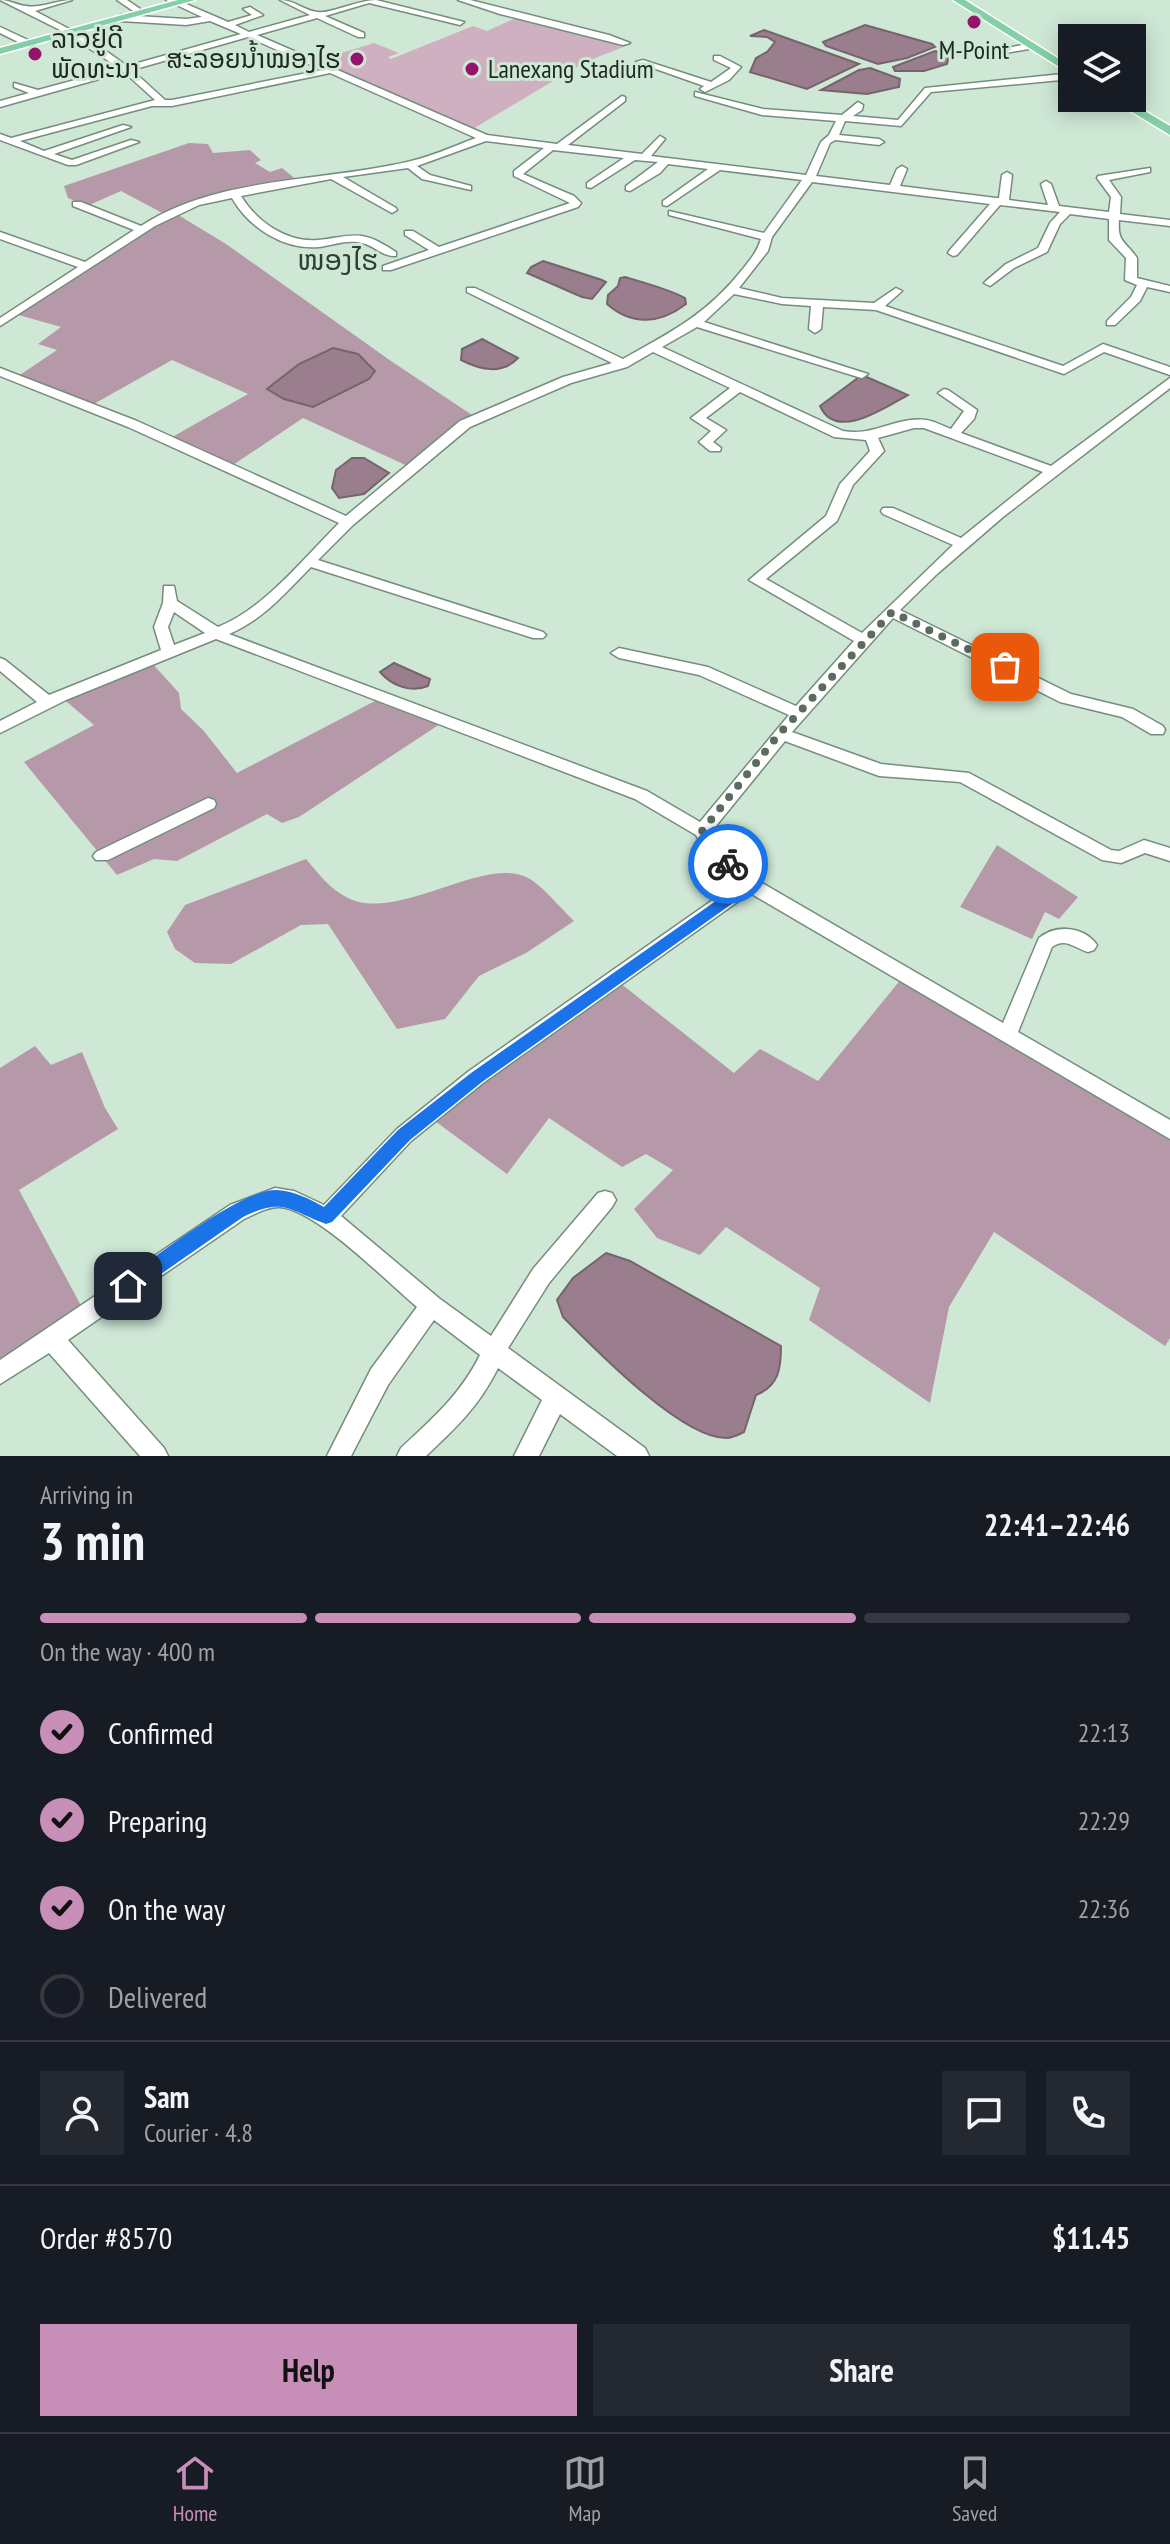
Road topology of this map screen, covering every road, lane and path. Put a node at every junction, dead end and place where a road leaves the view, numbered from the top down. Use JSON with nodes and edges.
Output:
{"nodes":[{"id":1,"x":4,"y":0,"type":"edge"},
{"id":2,"x":68,"y":0,"type":"edge"},
{"id":3,"x":121,"y":0,"type":"edge"},
{"id":4,"x":190,"y":0,"type":"edge"},
{"id":5,"x":284,"y":0,"type":"edge"},
{"id":6,"x":371,"y":0,"type":"edge"},
{"id":7,"x":462,"y":0,"type":"edge"},
{"id":8,"x":958,"y":0,"type":"edge"},
{"id":9,"x":174,"y":2,"type":"edge"},
{"id":10,"x":247,"y":9,"type":"dead end"},
{"id":11,"x":27,"y":10,"type":"junction"},
{"id":12,"x":142,"y":13,"type":"junction"},
{"id":13,"x":320,"y":15,"type":"junction"},
{"id":14,"x":121,"y":18,"type":"junction"},
{"id":15,"x":211,"y":18,"type":"junction"},
{"id":16,"x":460,"y":22,"type":"dead end"},
{"id":17,"x":227,"y":25,"type":"junction"},
{"id":18,"x":0,"y":30,"type":"edge"},
{"id":19,"x":71,"y":31,"type":"junction"},
{"id":20,"x":253,"y":35,"type":"junction"},
{"id":21,"x":361,"y":35,"type":"dead end"},
{"id":22,"x":27,"y":43,"type":"junction"},
{"id":23,"x":626,"y":43,"type":"dead end"},
{"id":24,"x":1031,"y":46,"type":"junction"},
{"id":25,"x":0,"y":51,"type":"edge"},
{"id":26,"x":989,"y":53,"type":"dead end"},
{"id":27,"x":717,"y":58,"type":"dead end"},
{"id":28,"x":640,"y":62,"type":"dead end"},
{"id":29,"x":1058,"y":64,"type":"edge"},
{"id":30,"x":131,"y":69,"type":"junction"},
{"id":31,"x":329,"y":71,"type":"junction"},
{"id":32,"x":1058,"y":76,"type":"edge"},
{"id":33,"x":17,"y":85,"type":"dead end"},
{"id":34,"x":713,"y":86,"type":"junction"},
{"id":35,"x":39,"y":94,"type":"junction"},
{"id":36,"x":622,"y":99,"type":"dead end"},
{"id":37,"x":162,"y":102,"type":"junction"},
{"id":38,"x":0,"y":104,"type":"edge"},
{"id":39,"x":858,"y":105,"type":"dead end"},
{"id":40,"x":762,"y":112,"type":"junction"},
{"id":41,"x":1139,"y":112,"type":"edge"},
{"id":42,"x":803,"y":116,"type":"junction"},
{"id":43,"x":842,"y":119,"type":"junction"},
{"id":44,"x":126,"y":127,"type":"dead end"},
{"id":45,"x":1169,"y":130,"type":"edge"},
{"id":46,"x":0,"y":137,"type":"edge"},
{"id":47,"x":833,"y":137,"type":"junction"},
{"id":48,"x":485,"y":138,"type":"junction"},
{"id":49,"x":660,"y":139,"type":"dead end"},
{"id":50,"x":11,"y":141,"type":"junction"},
{"id":51,"x":134,"y":142,"type":"dead end"},
{"id":52,"x":879,"y":142,"type":"dead end"},
{"id":53,"x":554,"y":148,"type":"junction"},
{"id":54,"x":44,"y":154,"type":"junction"},
{"id":55,"x":638,"y":158,"type":"junction"},
{"id":56,"x":665,"y":161,"type":"junction"},
{"id":57,"x":410,"y":165,"type":"junction"},
{"id":58,"x":716,"y":168,"type":"junction"},
{"id":59,"x":902,"y":169,"type":"dead end"},
{"id":60,"x":1146,"y":170,"type":"dead end"},
{"id":61,"x":1007,"y":175,"type":"dead end"},
{"id":62,"x":334,"y":176,"type":"junction"},
{"id":63,"x":809,"y":179,"type":"junction"},
{"id":64,"x":1046,"y":184,"type":"dead end"},
{"id":65,"x":591,"y":185,"type":"dead end"},
{"id":66,"x":467,"y":188,"type":"dead end"},
{"id":67,"x":630,"y":188,"type":"dead end"},
{"id":68,"x":894,"y":189,"type":"junction"},
{"id":69,"x":235,"y":194,"type":"junction"},
{"id":70,"x":1001,"y":202,"type":"junction"},
{"id":71,"x":77,"y":204,"type":"dead end"},
{"id":72,"x":1054,"y":208,"type":"junction"},
{"id":73,"x":392,"y":210,"type":"dead end"},
{"id":74,"x":1068,"y":210,"type":"junction"},
{"id":75,"x":1113,"y":216,"type":"junction"},
{"id":76,"x":1170,"y":223,"type":"edge"},
{"id":77,"x":143,"y":230,"type":"junction"},
{"id":78,"x":409,"y":233,"type":"dead end"},
{"id":79,"x":0,"y":235,"type":"edge"},
{"id":80,"x":767,"y":237,"type":"junction"},
{"id":81,"x":438,"y":251,"type":"junction"},
{"id":82,"x":953,"y":253,"type":"dead end"},
{"id":83,"x":392,"y":254,"type":"dead end"},
{"id":84,"x":85,"y":266,"type":"junction"},
{"id":85,"x":387,"y":268,"type":"dead end"},
{"id":86,"x":990,"y":283,"type":"dead end"},
{"id":87,"x":1143,"y":284,"type":"junction"},
{"id":88,"x":1170,"y":289,"type":"edge"},
{"id":89,"x":471,"y":290,"type":"dead end"},
{"id":90,"x":732,"y":290,"type":"junction"},
{"id":91,"x":896,"y":291,"type":"dead end"},
{"id":92,"x":817,"y":304,"type":"junction"},
{"id":93,"x":877,"y":307,"type":"junction"},
{"id":94,"x":0,"y":323,"type":"edge"},
{"id":95,"x":696,"y":323,"type":"junction"},
{"id":96,"x":1111,"y":323,"type":"dead end"},
{"id":97,"x":815,"y":329,"type":"dead end"},
{"id":98,"x":655,"y":348,"type":"junction"},
{"id":99,"x":623,"y":364,"type":"junction"},
{"id":100,"x":1170,"y":371,"type":"edge"},
{"id":101,"x":0,"y":372,"type":"edge"},
{"id":102,"x":862,"y":374,"type":"dead end"},
{"id":103,"x":1170,"y":382,"type":"edge"},
{"id":104,"x":740,"y":386,"type":"junction"},
{"id":105,"x":944,"y":393,"type":"dead end"},
{"id":106,"x":953,"y":434,"type":"junction"},
{"id":107,"x":872,"y":438,"type":"junction"},
{"id":108,"x":715,"y":448,"type":"dead end"},
{"id":109,"x":1055,"y":472,"type":"junction"},
{"id":110,"x":888,"y":511,"type":"dead end"},
{"id":111,"x":348,"y":522,"type":"junction"},
{"id":112,"x":963,"y":544,"type":"junction"},
{"id":113,"x":308,"y":562,"type":"junction"},
{"id":114,"x":892,"y":612,"type":"junction"},
{"id":115,"x":219,"y":635,"type":"junction"},
{"id":116,"x":538,"y":635,"type":"dead end"},
{"id":117,"x":865,"y":641,"type":"junction"},
{"id":118,"x":619,"y":653,"type":"dead end"},
{"id":119,"x":170,"y":654,"type":"junction"},
{"id":120,"x":0,"y":663,"type":"edge"},
{"id":121,"x":47,"y":702,"type":"junction"},
{"id":122,"x":798,"y":713,"type":"junction"},
{"id":123,"x":0,"y":728,"type":"edge"},
{"id":124,"x":1157,"y":730,"type":"dead end"},
{"id":125,"x":780,"y":733,"type":"junction"},
{"id":126,"x":208,"y":804,"type":"dead end"},
{"id":127,"x":702,"y":831,"type":"junction"},
{"id":128,"x":1170,"y":855,"type":"edge"},
{"id":129,"x":102,"y":856,"type":"dead end"},
{"id":130,"x":749,"y":884,"type":"junction"},
{"id":131,"x":1088,"y":945,"type":"dead end"},
{"id":132,"x":1008,"y":1034,"type":"junction"},
{"id":133,"x":1170,"y":1130,"type":"edge"},
{"id":134,"x":605,"y":1200,"type":"dead end"},
{"id":135,"x":326,"y":1217,"type":"junction"},
{"id":136,"x":432,"y":1306,"type":"junction"},
{"id":137,"x":52,"y":1339,"type":"junction"},
{"id":138,"x":494,"y":1351,"type":"junction"},
{"id":139,"x":0,"y":1373,"type":"edge"},
{"id":140,"x":556,"y":1397,"type":"junction"},
{"id":141,"x":156,"y":1456,"type":"edge"},
{"id":142,"x":339,"y":1456,"type":"edge"},
{"id":143,"x":409,"y":1456,"type":"edge"},
{"id":144,"x":526,"y":1456,"type":"edge"},
{"id":145,"x":637,"y":1456,"type":"edge"}],
"edges":[{"from":1,"to":11,"type":"street"},
{"from":2,"to":11,"type":"street"},
{"from":3,"to":12,"type":"street"},
{"from":4,"to":9,"type":"main road"},
{"from":5,"to":13,"type":"street"},
{"from":6,"to":13,"type":"street"},
{"from":6,"to":16,"type":"street"},
{"from":7,"to":23,"type":"street"},
{"from":8,"to":24,"type":"main road"},
{"from":9,"to":12,"type":"main road"},
{"from":9,"to":15,"type":"street"},
{"from":10,"to":17,"type":"street"},
{"from":11,"to":19,"type":"street"},
{"from":12,"to":14,"type":"main road"},
{"from":13,"to":20,"type":"street"},
{"from":13,"to":21,"type":"street"},
{"from":14,"to":15,"type":"street"},
{"from":14,"to":19,"type":"main road"},
{"from":15,"to":17,"type":"street"},
{"from":17,"to":20,"type":"street"},
{"from":18,"to":22,"type":"street"},
{"from":19,"to":22,"type":"main road"},
{"from":19,"to":30,"type":"street"},
{"from":20,"to":30,"type":"street"},
{"from":20,"to":31,"type":"street"},
{"from":22,"to":25,"type":"main road"},
{"from":24,"to":26,"type":"street"},
{"from":24,"to":29,"type":"main road"},
{"from":27,"to":34,"type":"street"},
{"from":28,"to":34,"type":"street"},
{"from":30,"to":35,"type":"street"},
{"from":30,"to":37,"type":"street"},
{"from":31,"to":37,"type":"street"},
{"from":31,"to":48,"type":"street"},
{"from":32,"to":43,"type":"street"},
{"from":33,"to":35,"type":"street"},
{"from":34,"to":40,"type":"street"},
{"from":35,"to":38,"type":"street"},
{"from":36,"to":53,"type":"street"},
{"from":37,"to":50,"type":"street"},
{"from":39,"to":43,"type":"street"},
{"from":40,"to":42,"type":"street"},
{"from":40,"to":42,"type":"street"},
{"from":41,"to":45,"type":"main road"},
{"from":42,"to":43,"type":"street"},
{"from":43,"to":47,"type":"street"},
{"from":44,"to":54,"type":"street"},
{"from":46,"to":50,"type":"street"},
{"from":47,"to":52,"type":"street"},
{"from":47,"to":63,"type":"street"},
{"from":48,"to":53,"type":"street"},
{"from":48,"to":57,"type":"street"},
{"from":49,"to":55,"type":"street"},
{"from":50,"to":54,"type":"street"},
{"from":51,"to":54,"type":"street"},
{"from":53,"to":55,"type":"street"},
{"from":53,"to":81,"type":"street"},
{"from":55,"to":56,"type":"street"},
{"from":55,"to":65,"type":"street"},
{"from":56,"to":58,"type":"street"},
{"from":56,"to":67,"type":"street"},
{"from":57,"to":62,"type":"street"},
{"from":57,"to":66,"type":"street"},
{"from":58,"to":63,"type":"street"},
{"from":58,"to":80,"type":"street"},
{"from":59,"to":68,"type":"street"},
{"from":60,"to":75,"type":"street"},
{"from":61,"to":70,"type":"street"},
{"from":62,"to":69,"type":"street"},
{"from":62,"to":73,"type":"street"},
{"from":63,"to":68,"type":"street"},
{"from":63,"to":80,"type":"street"},
{"from":64,"to":72,"type":"street"},
{"from":68,"to":70,"type":"street"},
{"from":69,"to":77,"type":"street"},
{"from":69,"to":83,"type":"street"},
{"from":70,"to":72,"type":"street"},
{"from":70,"to":82,"type":"street"},
{"from":71,"to":77,"type":"street"},
{"from":72,"to":74,"type":"street"},
{"from":74,"to":75,"type":"street"},
{"from":74,"to":86,"type":"street"},
{"from":75,"to":76,"type":"street"},
{"from":75,"to":87,"type":"street"},
{"from":77,"to":84,"type":"street"},
{"from":78,"to":81,"type":"street"},
{"from":79,"to":84,"type":"street"},
{"from":80,"to":90,"type":"street"},
{"from":81,"to":85,"type":"street"},
{"from":84,"to":94,"type":"street"},
{"from":87,"to":88,"type":"street"},
{"from":87,"to":96,"type":"street"},
{"from":89,"to":99,"type":"street"},
{"from":90,"to":92,"type":"street"},
{"from":90,"to":95,"type":"street"},
{"from":91,"to":93,"type":"street"},
{"from":92,"to":93,"type":"street"},
{"from":92,"to":97,"type":"street"},
{"from":93,"to":100,"type":"street"},
{"from":95,"to":98,"type":"street"},
{"from":95,"to":102,"type":"street"},
{"from":98,"to":99,"type":"street"},
{"from":98,"to":104,"type":"street"},
{"from":99,"to":111,"type":"street"},
{"from":101,"to":111,"type":"street"},
{"from":103,"to":109,"type":"street"},
{"from":104,"to":107,"type":"street"},
{"from":104,"to":108,"type":"street"},
{"from":105,"to":106,"type":"street"},
{"from":106,"to":107,"type":"street"},
{"from":106,"to":109,"type":"street"},
{"from":107,"to":117,"type":"street"},
{"from":109,"to":112,"type":"street"},
{"from":110,"to":112,"type":"street"},
{"from":111,"to":113,"type":"street"},
{"from":112,"to":114,"type":"street"},
{"from":113,"to":115,"type":"street"},
{"from":113,"to":116,"type":"street"},
{"from":114,"to":117,"type":"street"},
{"from":114,"to":124,"type":"street"},
{"from":115,"to":119,"type":"street"},
{"from":115,"to":119,"type":"street"},
{"from":115,"to":127,"type":"street"},
{"from":117,"to":122,"type":"street"},
{"from":118,"to":122,"type":"street"},
{"from":119,"to":121,"type":"street"},
{"from":120,"to":121,"type":"street"},
{"from":121,"to":123,"type":"street"},
{"from":122,"to":125,"type":"street"},
{"from":125,"to":127,"type":"street"},
{"from":125,"to":128,"type":"street"},
{"from":126,"to":129,"type":"street"},
{"from":127,"to":130,"type":"street"},
{"from":130,"to":132,"type":"street"},
{"from":130,"to":135,"type":"street"},
{"from":131,"to":132,"type":"street"},
{"from":132,"to":133,"type":"street"},
{"from":134,"to":138,"type":"street"},
{"from":135,"to":136,"type":"street"},
{"from":135,"to":137,"type":"street"},
{"from":136,"to":138,"type":"street"},
{"from":136,"to":142,"type":"street"},
{"from":137,"to":139,"type":"street"},
{"from":137,"to":141,"type":"street"},
{"from":138,"to":140,"type":"street"},
{"from":138,"to":143,"type":"street"},
{"from":140,"to":144,"type":"street"},
{"from":140,"to":145,"type":"street"}]}
